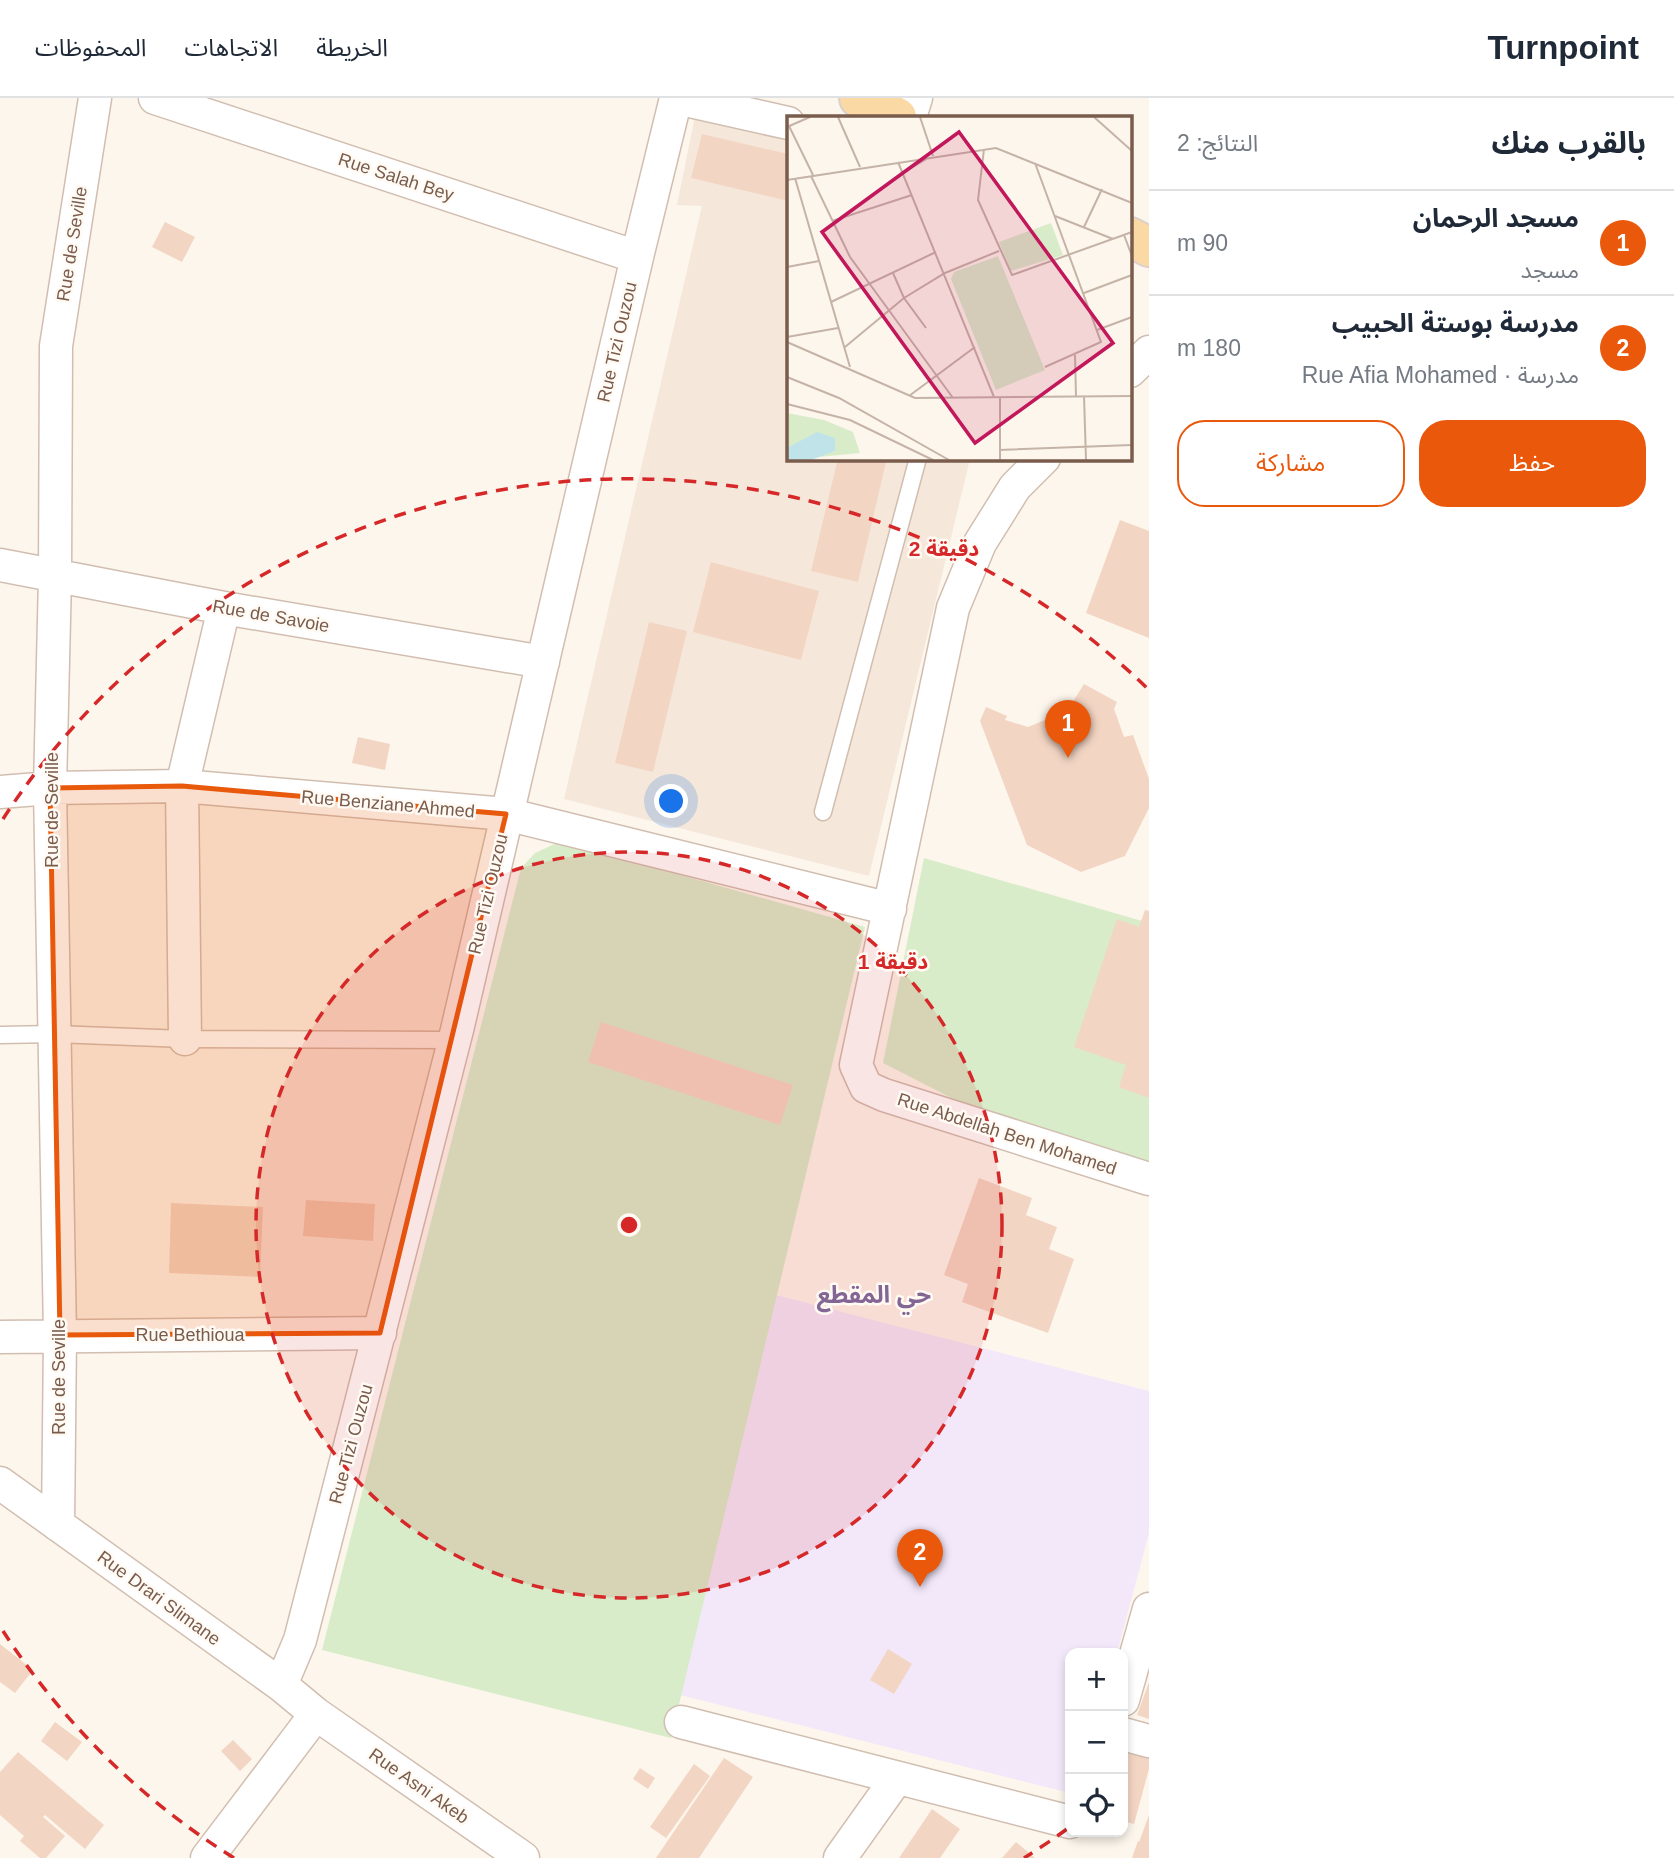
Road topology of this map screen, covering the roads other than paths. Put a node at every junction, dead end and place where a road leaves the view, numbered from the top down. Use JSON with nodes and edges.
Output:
{"nodes":[{"id":1,"x":95,"y":98,"type":"edge"},
{"id":2,"x":155,"y":98,"type":"edge"},
{"id":3,"x":676,"y":98,"type":"edge"},
{"id":4,"x":787,"y":123,"type":"edge"},
{"id":5,"x":1132,"y":238,"type":"edge"},
{"id":6,"x":1149,"y":247,"type":"edge"},
{"id":7,"x":637,"y":257,"type":"junction"},
{"id":8,"x":1149,"y":352,"type":"edge"},
{"id":9,"x":1132,"y":369,"type":"edge"},
{"id":10,"x":917,"y":460,"type":"edge"},
{"id":11,"x":1042,"y":460,"type":"edge"},
{"id":12,"x":0,"y":565,"type":"edge"},
{"id":13,"x":55,"y":577,"type":"junction"},
{"id":14,"x":225,"y":608,"type":"junction"},
{"id":15,"x":543,"y":662,"type":"junction"},
{"id":16,"x":182,"y":786,"type":"junction"},
{"id":17,"x":50,"y":788,"type":"junction"},
{"id":18,"x":0,"y":792,"type":"edge"},
{"id":19,"x":823,"y":812,"type":"dead end"},
{"id":20,"x":506,"y":814,"type":"junction"},
{"id":21,"x":890,"y":909,"type":"junction"},
{"id":22,"x":55,"y":1034,"type":"junction"},
{"id":23,"x":0,"y":1035,"type":"edge"},
{"id":24,"x":185,"y":1039,"type":"junction"},
{"id":25,"x":454,"y":1040,"type":"junction"},
{"id":26,"x":1149,"y":1179,"type":"edge"},
{"id":27,"x":380,"y":1333,"type":"junction"},
{"id":28,"x":60,"y":1335,"type":"junction"},
{"id":29,"x":0,"y":1337,"type":"edge"},
{"id":30,"x":0,"y":1483,"type":"edge"},
{"id":31,"x":58,"y":1525,"type":"junction"},
{"id":32,"x":1149,"y":1609,"type":"edge"},
{"id":33,"x":1128,"y":1682,"type":"edge"},
{"id":34,"x":281,"y":1685,"type":"junction"},
{"id":35,"x":316,"y":1714,"type":"junction"},
{"id":36,"x":681,"y":1722,"type":"dead end"},
{"id":37,"x":1128,"y":1735,"type":"edge"},
{"id":38,"x":1149,"y":1741,"type":"edge"},
{"id":39,"x":897,"y":1778,"type":"junction"},
{"id":40,"x":1065,"y":1821,"type":"edge"},
{"id":41,"x":207,"y":1858,"type":"edge"},
{"id":42,"x":523,"y":1858,"type":"edge"},
{"id":43,"x":840,"y":1858,"type":"edge"}],
"edges":[{"from":1,"to":13,"type":"street","name":"Rue de Seville"},
{"from":2,"to":7,"type":"street","name":"Rue Salah Bey"},
{"from":3,"to":4,"type":"street"},
{"from":3,"to":7,"type":"street","name":"Rue Tizi Ouzou"},
{"from":5,"to":6,"type":"main road"},
{"from":7,"to":15,"type":"street","name":"Rue Tizi Ouzou"},
{"from":8,"to":9,"type":"street"},
{"from":10,"to":19,"type":"lane"},
{"from":11,"to":21,"type":"street"},
{"from":12,"to":13,"type":"street","name":"Rue de Savoie"},
{"from":13,"to":14,"type":"street","name":"Rue de Savoie"},
{"from":13,"to":17,"type":"street","name":"Rue de Seville"},
{"from":14,"to":15,"type":"street","name":"Rue de Savoie"},
{"from":14,"to":16,"type":"street"},
{"from":15,"to":20,"type":"street","name":"Rue Tizi Ouzou"},
{"from":16,"to":17,"type":"street","name":"Rue Benziane Ahmed"},
{"from":16,"to":20,"type":"street","name":"Rue Benziane Ahmed"},
{"from":16,"to":24,"type":"street"},
{"from":17,"to":18,"type":"street","name":"Rue Benziane Ahmed"},
{"from":17,"to":22,"type":"street","name":"Rue de Seville"},
{"from":20,"to":21,"type":"street","name":"Rue Benziane Ahmed"},
{"from":20,"to":25,"type":"street","name":"Rue Tizi Ouzou"},
{"from":21,"to":26,"type":"street","name":"Rue Abdellah Ben Mohamed"},
{"from":22,"to":23,"type":"lane"},
{"from":22,"to":24,"type":"lane"},
{"from":22,"to":28,"type":"street","name":"Rue de Seville"},
{"from":24,"to":25,"type":"lane"},
{"from":25,"to":27,"type":"street","name":"Rue Tizi Ouzou"},
{"from":27,"to":28,"type":"street","name":"Rue Bethioua"},
{"from":27,"to":34,"type":"street","name":"Rue Tizi Ouzou"},
{"from":28,"to":29,"type":"street","name":"Rue Bethioua"},
{"from":28,"to":31,"type":"street","name":"Rue de Seville"},
{"from":30,"to":31,"type":"street","name":"Rue Drari Slimane"},
{"from":31,"to":34,"type":"street","name":"Rue Drari Slimane"},
{"from":32,"to":33,"type":"street"},
{"from":34,"to":35,"type":"street","name":"Rue Drari Slimane"},
{"from":35,"to":41,"type":"street"},
{"from":35,"to":42,"type":"street","name":"Rue Asni Akeb"},
{"from":36,"to":39,"type":"street"},
{"from":37,"to":38,"type":"street"},
{"from":39,"to":40,"type":"street"},
{"from":39,"to":43,"type":"street"}]}
